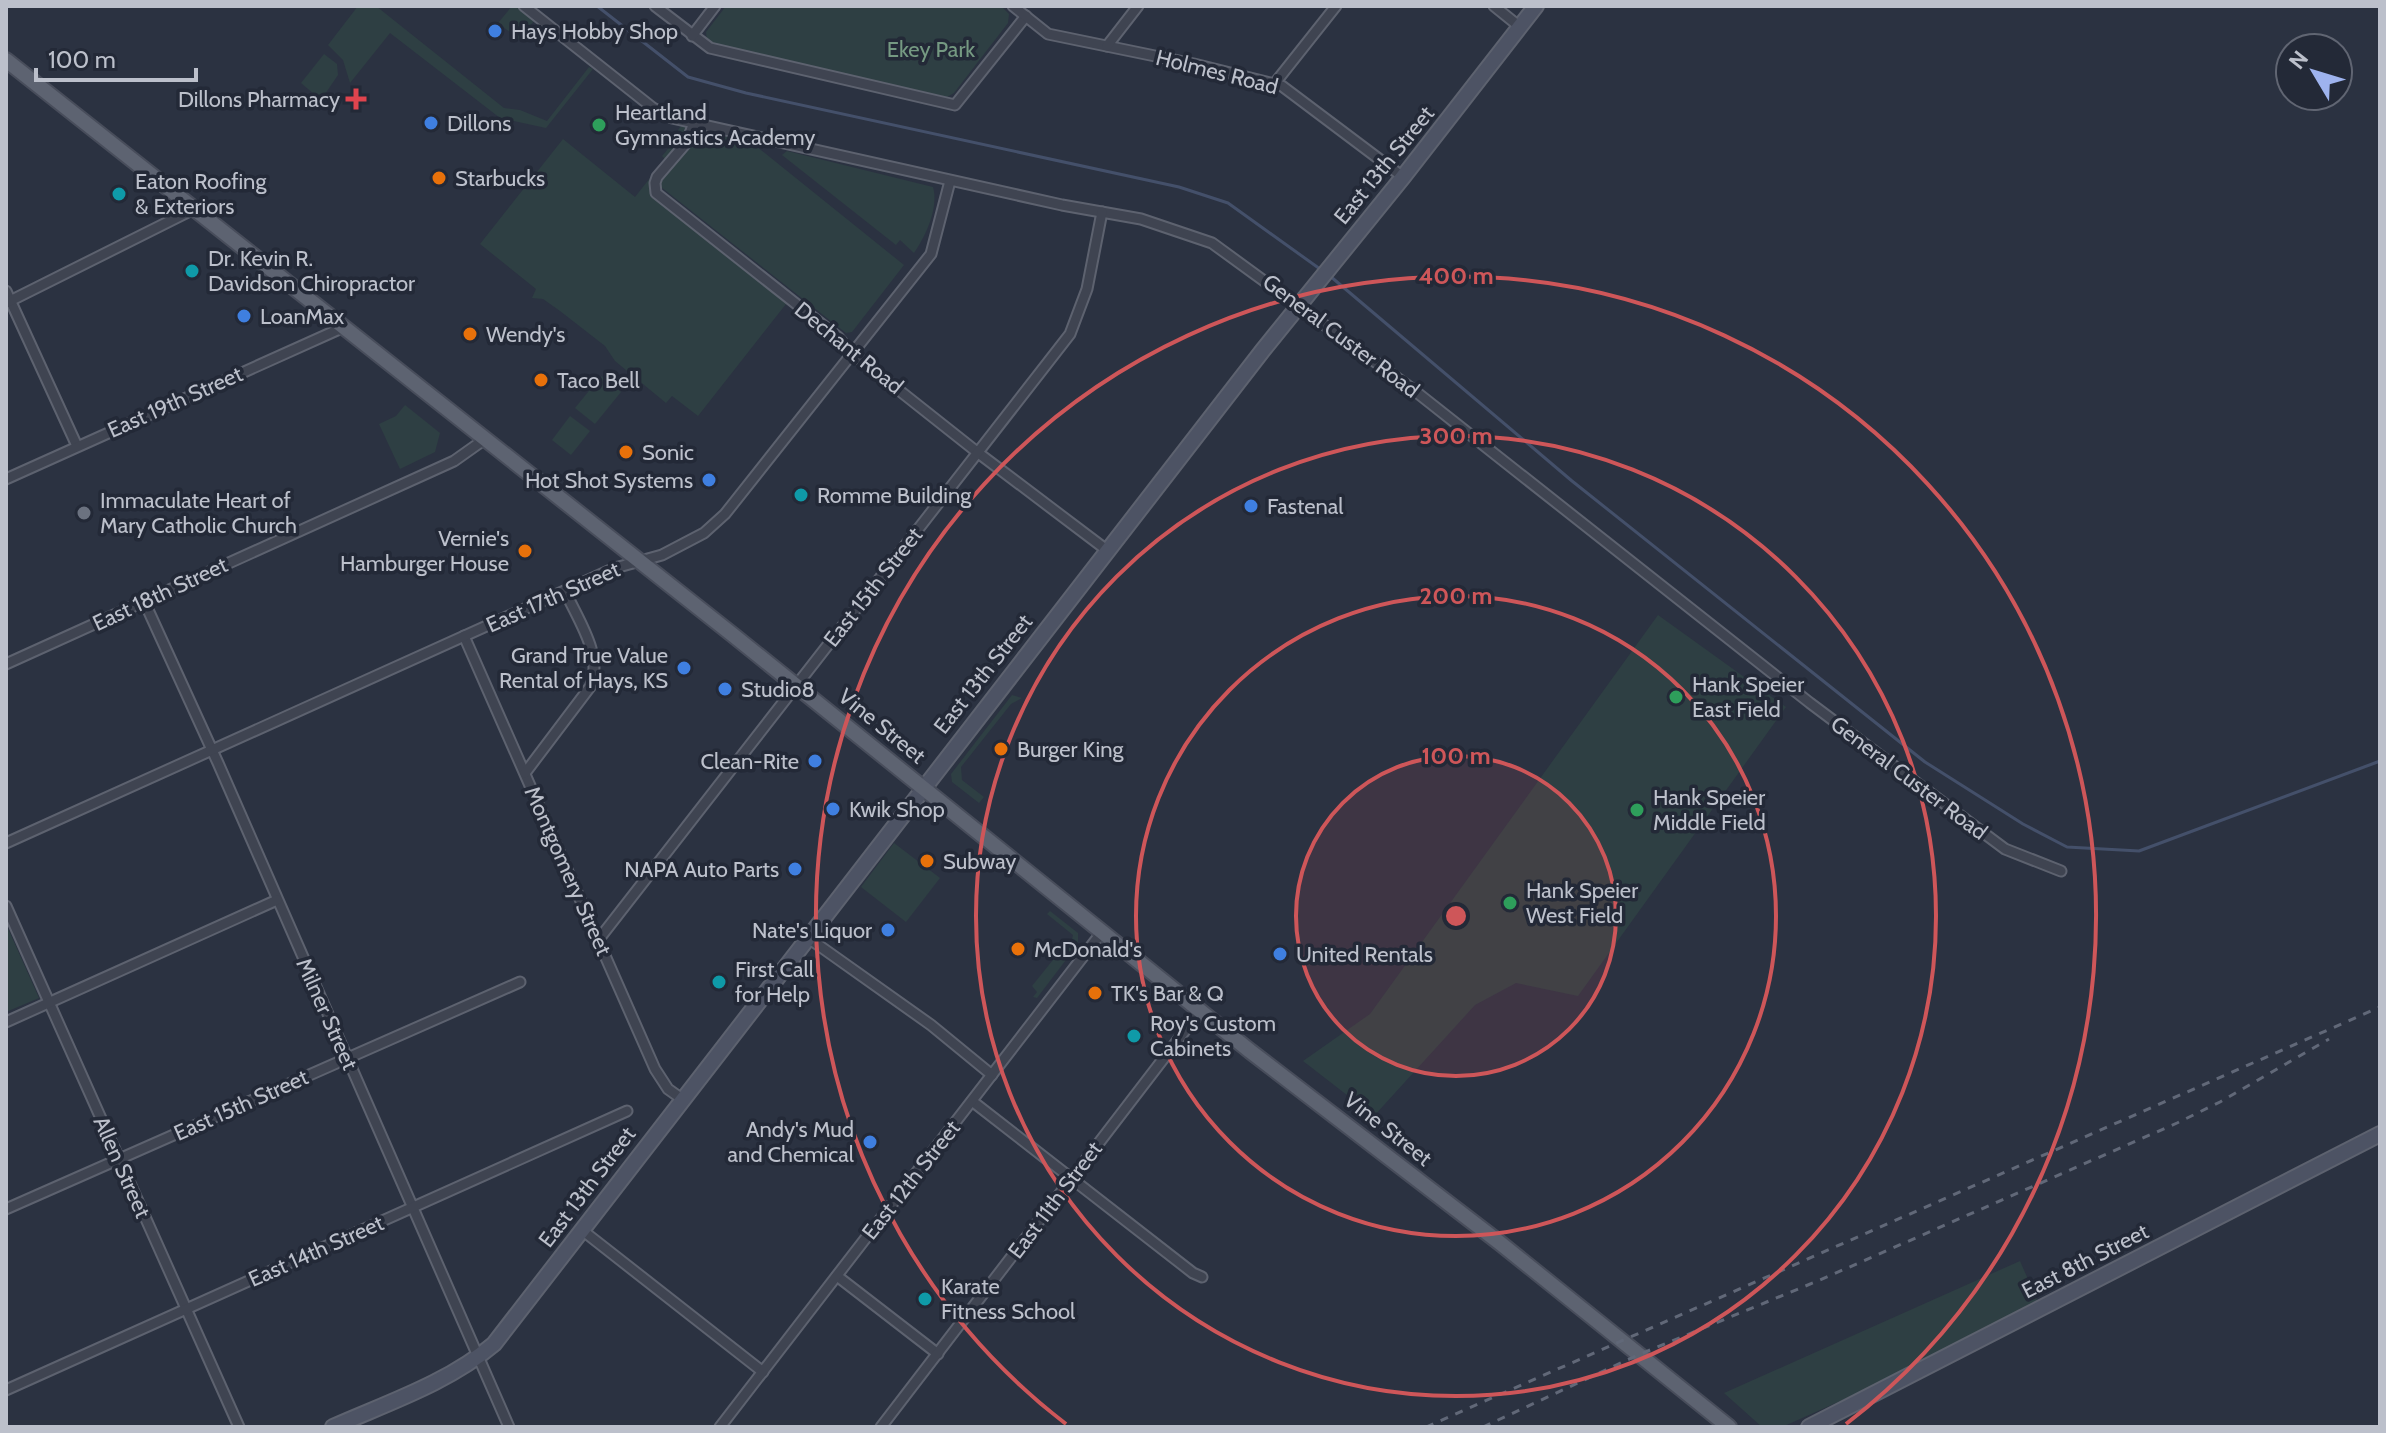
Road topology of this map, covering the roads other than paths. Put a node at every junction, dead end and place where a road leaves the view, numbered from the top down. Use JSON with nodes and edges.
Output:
{"nodes":[{"id":1,"x":524,"y":6,"type":"edge"},
{"id":2,"x":655,"y":6,"type":"edge"},
{"id":3,"x":715,"y":6,"type":"edge"},
{"id":4,"x":1013,"y":6,"type":"edge"},
{"id":5,"x":1138,"y":6,"type":"edge"},
{"id":6,"x":1336,"y":6,"type":"edge"},
{"id":7,"x":1494,"y":6,"type":"edge"},
{"id":8,"x":1536,"y":6,"type":"edge"},
{"id":9,"x":1026,"y":16,"type":"junction"},
{"id":10,"x":1520,"y":27,"type":"junction"},
{"id":11,"x":692,"y":36,"type":"junction"},
{"id":12,"x":1107,"y":46,"type":"junction"},
{"id":13,"x":6,"y":60,"type":"edge"},
{"id":14,"x":1275,"y":83,"type":"junction"},
{"id":15,"x":693,"y":125,"type":"junction"},
{"id":16,"x":1403,"y":177,"type":"junction"},
{"id":17,"x":950,"y":181,"type":"junction"},
{"id":18,"x":196,"y":208,"type":"junction"},
{"id":19,"x":1102,"y":212,"type":"junction"},
{"id":20,"x":8,"y":299,"type":"edge"},
{"id":21,"x":1299,"y":305,"type":"junction"},
{"id":22,"x":344,"y":327,"type":"junction"},
{"id":23,"x":852,"y":353,"type":"junction"},
{"id":24,"x":485,"y":439,"type":"junction"},
{"id":25,"x":77,"y":446,"type":"junction"},
{"id":26,"x":977,"y":452,"type":"junction"},
{"id":27,"x":6,"y":479,"type":"edge"},
{"id":28,"x":1108,"y":551,"type":"junction"},
{"id":29,"x":637,"y":561,"type":"junction"},
{"id":30,"x":565,"y":591,"type":"junction"},
{"id":31,"x":144,"y":601,"type":"junction"},
{"id":32,"x":464,"y":636,"type":"junction"},
{"id":33,"x":6,"y":664,"type":"edge"},
{"id":34,"x":796,"y":686,"type":"junction"},
{"id":35,"x":211,"y":749,"type":"junction"},
{"id":36,"x":525,"y":773,"type":"junction"},
{"id":37,"x":923,"y":787,"type":"junction"},
{"id":38,"x":6,"y":843,"type":"edge"},
{"id":39,"x":2061,"y":871,"type":"dead end"},
{"id":40,"x":277,"y":900,"type":"junction"},
{"id":41,"x":6,"y":906,"type":"edge"},
{"id":42,"x":1102,"y":932,"type":"junction"},
{"id":43,"x":807,"y":937,"type":"junction"},
{"id":44,"x":599,"y":939,"type":"junction"},
{"id":45,"x":520,"y":982,"type":"dead end"},
{"id":46,"x":50,"y":1002,"type":"junction"},
{"id":47,"x":1200,"y":1011,"type":"junction"},
{"id":48,"x":6,"y":1022,"type":"edge"},
{"id":49,"x":347,"y":1059,"type":"junction"},
{"id":50,"x":992,"y":1075,"type":"junction"},
{"id":51,"x":682,"y":1099,"type":"junction"},
{"id":52,"x":972,"y":1101,"type":"junction"},
{"id":53,"x":627,"y":1111,"type":"dead end"},
{"id":54,"x":2380,"y":1134,"type":"edge"},
{"id":55,"x":120,"y":1159,"type":"junction"},
{"id":56,"x":1072,"y":1179,"type":"junction"},
{"id":57,"x":414,"y":1208,"type":"junction"},
{"id":58,"x":6,"y":1209,"type":"edge"},
{"id":59,"x":582,"y":1230,"type":"junction"},
{"id":60,"x":837,"y":1276,"type":"junction"},
{"id":61,"x":1202,"y":1277,"type":"dead end"},
{"id":62,"x":186,"y":1308,"type":"junction"},
{"id":63,"x":938,"y":1354,"type":"junction"},
{"id":64,"x":480,"y":1356,"type":"junction"},
{"id":65,"x":763,"y":1372,"type":"junction"},
{"id":66,"x":6,"y":1390,"type":"edge"},
{"id":67,"x":239,"y":1427,"type":"edge"},
{"id":68,"x":333,"y":1427,"type":"edge"},
{"id":69,"x":509,"y":1427,"type":"edge"},
{"id":70,"x":720,"y":1427,"type":"edge"},
{"id":71,"x":881,"y":1427,"type":"edge"},
{"id":72,"x":1729,"y":1427,"type":"edge"},
{"id":73,"x":1809,"y":1427,"type":"edge"}],
"edges":[{"from":1,"to":15,"type":"street","name":"General Custer Road"},
{"from":2,"to":11,"type":"street"},
{"from":3,"to":11,"type":"street"},
{"from":4,"to":9,"type":"street","name":"Holmes Road"},
{"from":5,"to":12,"type":"street"},
{"from":6,"to":14,"type":"street"},
{"from":7,"to":10,"type":"street"},
{"from":8,"to":10,"type":"street","name":"East 13th Street"},
{"from":9,"to":11,"type":"street"},
{"from":9,"to":12,"type":"street","name":"Holmes Road"},
{"from":10,"to":16,"type":"street","name":"East 13th Street"},
{"from":12,"to":14,"type":"street","name":"Holmes Road"},
{"from":13,"to":18,"type":"main road","name":"Vine Street"},
{"from":14,"to":16,"type":"street","name":"Holmes Road"},
{"from":15,"to":17,"type":"street","name":"General Custer Road"},
{"from":15,"to":23,"type":"street","name":"Dechant Road"},
{"from":16,"to":21,"type":"street","name":"East 13th Street"},
{"from":17,"to":19,"type":"street","name":"General Custer Road"},
{"from":17,"to":23,"type":"street","name":"East 17th Street"},
{"from":18,"to":20,"type":"street"},
{"from":18,"to":22,"type":"main road","name":"Vine Street"},
{"from":19,"to":21,"type":"street","name":"General Custer Road"},
{"from":19,"to":26,"type":"street","name":"East 15th Street"},
{"from":20,"to":25,"type":"street"},
{"from":21,"to":28,"type":"street","name":"East 13th Street"},
{"from":21,"to":39,"type":"street","name":"General Custer Road"},
{"from":22,"to":24,"type":"main road","name":"Vine Street"},
{"from":22,"to":25,"type":"street","name":"East 19th Street"},
{"from":23,"to":26,"type":"street","name":"Dechant Road"},
{"from":23,"to":29,"type":"street","name":"East 17th Street"},
{"from":24,"to":29,"type":"main road","name":"Vine Street"},
{"from":24,"to":31,"type":"street","name":"East 18th Street"},
{"from":25,"to":27,"type":"street","name":"East 19th Street"},
{"from":26,"to":28,"type":"street","name":"Dechant Road"},
{"from":26,"to":34,"type":"street","name":"East 15th Street"},
{"from":28,"to":37,"type":"street","name":"East 13th Street"},
{"from":29,"to":30,"type":"street","name":"East 17th Street"},
{"from":29,"to":34,"type":"main road","name":"Vine Street"},
{"from":30,"to":32,"type":"street","name":"East 17th Street"},
{"from":30,"to":36,"type":"street"},
{"from":31,"to":33,"type":"street","name":"East 18th Street"},
{"from":31,"to":35,"type":"street","name":"Milner Street"},
{"from":32,"to":35,"type":"street","name":"East 17th Street"},
{"from":32,"to":36,"type":"street","name":"Montgomery Street"},
{"from":34,"to":37,"type":"main road","name":"Vine Street"},
{"from":34,"to":44,"type":"street","name":"East 15th Street"},
{"from":35,"to":38,"type":"street","name":"East 17th Street"},
{"from":35,"to":40,"type":"street","name":"Milner Street"},
{"from":36,"to":44,"type":"street","name":"Montgomery Street"},
{"from":37,"to":42,"type":"main road","name":"Vine Street"},
{"from":37,"to":43,"type":"street","name":"East 13th Street"},
{"from":40,"to":46,"type":"street"},
{"from":40,"to":49,"type":"street","name":"Milner Street"},
{"from":41,"to":46,"type":"street","name":"Allen Street"},
{"from":42,"to":47,"type":"main road","name":"Vine Street"},
{"from":42,"to":50,"type":"street","name":"East 12th Street"},
{"from":43,"to":50,"type":"street"},
{"from":43,"to":51,"type":"street","name":"East 13th Street"},
{"from":44,"to":51,"type":"street","name":"Montgomery Street"},
{"from":45,"to":49,"type":"street","name":"East 15th Street"},
{"from":46,"to":48,"type":"street"},
{"from":46,"to":55,"type":"street","name":"Allen Street"},
{"from":47,"to":56,"type":"street","name":"East 11th Street"},
{"from":47,"to":72,"type":"main road","name":"Vine Street"},
{"from":49,"to":55,"type":"street","name":"East 15th Street"},
{"from":49,"to":57,"type":"street","name":"Milner Street"},
{"from":50,"to":52,"type":"street","name":"East 12th Street"},
{"from":51,"to":59,"type":"street","name":"East 13th Street"},
{"from":52,"to":56,"type":"street"},
{"from":52,"to":60,"type":"street","name":"East 12th Street"},
{"from":53,"to":57,"type":"street","name":"East 14th Street"},
{"from":54,"to":73,"type":"street","name":"East 8th Street"},
{"from":55,"to":58,"type":"street","name":"East 15th Street"},
{"from":55,"to":62,"type":"street","name":"Allen Street"},
{"from":56,"to":61,"type":"street"},
{"from":56,"to":63,"type":"street","name":"East 11th Street"},
{"from":57,"to":62,"type":"street","name":"East 14th Street"},
{"from":57,"to":64,"type":"street","name":"Milner Street"},
{"from":59,"to":64,"type":"street","name":"East 13th Street"},
{"from":59,"to":65,"type":"street"},
{"from":60,"to":63,"type":"street"},
{"from":60,"to":65,"type":"street","name":"East 12th Street"},
{"from":62,"to":66,"type":"street","name":"East 14th Street"},
{"from":62,"to":67,"type":"street","name":"Allen Street"},
{"from":63,"to":71,"type":"street","name":"East 11th Street"},
{"from":64,"to":68,"type":"street","name":"East 13th Street"},
{"from":64,"to":69,"type":"street","name":"Milner Street"},
{"from":65,"to":70,"type":"street","name":"East 12th Street"}]}
